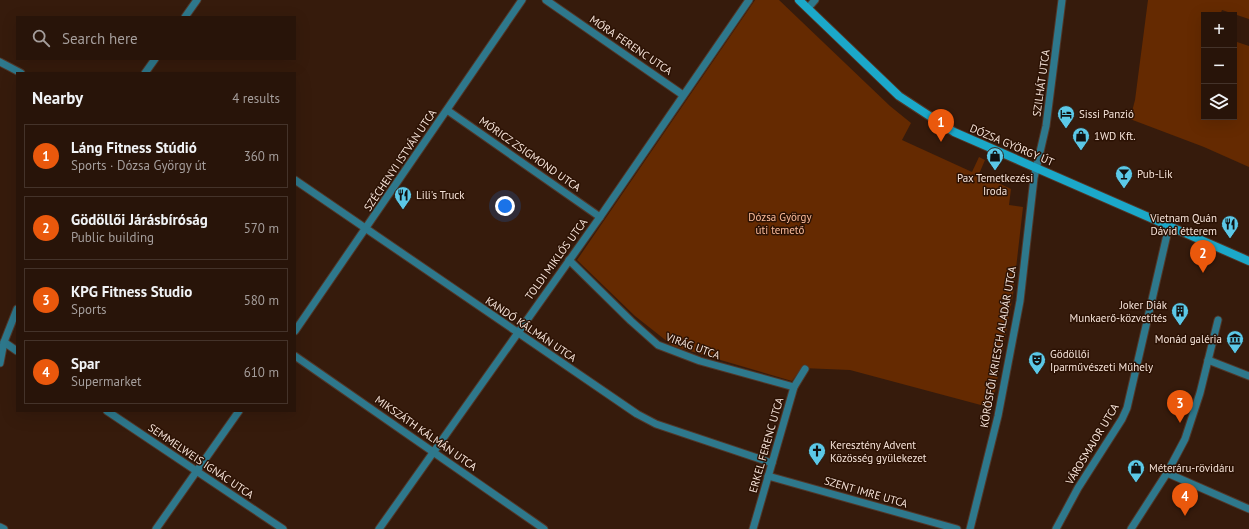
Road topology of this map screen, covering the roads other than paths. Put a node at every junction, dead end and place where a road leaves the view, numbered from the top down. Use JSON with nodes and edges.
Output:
{"nodes":[{"id":1,"x":197,"y":0,"type":"edge"},
{"id":2,"x":522,"y":0,"type":"edge"},
{"id":3,"x":546,"y":0,"type":"edge"},
{"id":4,"x":749,"y":0,"type":"edge"},
{"id":5,"x":799,"y":0,"type":"edge"},
{"id":6,"x":815,"y":0,"type":"edge"},
{"id":7,"x":1062,"y":0,"type":"edge"},
{"id":8,"x":808,"y":8,"type":"junction"},
{"id":9,"x":186,"y":16,"type":"edge"},
{"id":10,"x":154,"y":60,"type":"edge"},
{"id":11,"x":0,"y":62,"type":"edge"},
{"id":12,"x":19,"y":72,"type":"edge"},
{"id":13,"x":146,"y":72,"type":"edge"},
{"id":14,"x":683,"y":95,"type":"junction"},
{"id":15,"x":447,"y":110,"type":"junction"},
{"id":16,"x":1038,"y":168,"type":"junction"},
{"id":17,"x":296,"y":181,"type":"edge"},
{"id":18,"x":600,"y":217,"type":"junction"},
{"id":19,"x":1168,"y":226,"type":"junction"},
{"id":20,"x":366,"y":229,"type":"junction"},
{"id":21,"x":569,"y":260,"type":"junction"},
{"id":22,"x":1249,"y":261,"type":"edge"},
{"id":23,"x":16,"y":311,"type":"edge"},
{"id":24,"x":1218,"y":320,"type":"dead end"},
{"id":25,"x":296,"y":329,"type":"edge"},
{"id":26,"x":516,"y":333,"type":"junction"},
{"id":27,"x":4,"y":342,"type":"junction"},
{"id":28,"x":16,"y":350,"type":"edge"},
{"id":29,"x":296,"y":357,"type":"edge"},
{"id":30,"x":1208,"y":360,"type":"junction"},
{"id":31,"x":0,"y":364,"type":"edge"},
{"id":32,"x":805,"y":369,"type":"dead end"},
{"id":33,"x":1249,"y":376,"type":"edge"},
{"id":34,"x":794,"y":387,"type":"junction"},
{"id":35,"x":108,"y":412,"type":"edge"},
{"id":36,"x":238,"y":412,"type":"edge"},
{"id":37,"x":434,"y":453,"type":"junction"},
{"id":38,"x":772,"y":463,"type":"junction"},
{"id":39,"x":197,"y":472,"type":"junction"},
{"id":40,"x":1167,"y":473,"type":"junction"},
{"id":41,"x":768,"y":476,"type":"junction"},
{"id":42,"x":1249,"y":509,"type":"edge"},
{"id":43,"x":0,"y":527,"type":"edge"},
{"id":44,"x":4,"y":529,"type":"edge"},
{"id":45,"x":156,"y":529,"type":"edge"},
{"id":46,"x":283,"y":529,"type":"edge"},
{"id":47,"x":379,"y":529,"type":"edge"},
{"id":48,"x":544,"y":529,"type":"edge"},
{"id":49,"x":753,"y":529,"type":"edge"},
{"id":50,"x":957,"y":529,"type":"edge"},
{"id":51,"x":970,"y":529,"type":"edge"},
{"id":52,"x":1056,"y":529,"type":"edge"},
{"id":53,"x":1131,"y":529,"type":"edge"}],
"edges":[{"from":1,"to":9,"type":"street"},
{"from":2,"to":15,"type":"street","name":"SZÉCHENYI ISTVÁN UTCA"},
{"from":3,"to":14,"type":"street","name":"MÓRA FERENC UTCA"},
{"from":4,"to":14,"type":"street","name":"TOLDI MIKLÓS UTCA"},
{"from":5,"to":8,"type":"main road","name":"DÓZSA GYÖRGY ÚT"},
{"from":6,"to":8,"type":"street"},
{"from":7,"to":16,"type":"street","name":"SZILHÁT UTCA"},
{"from":8,"to":16,"type":"main road","name":"DÓZSA GYÖRGY ÚT"},
{"from":10,"to":13,"type":"street"},
{"from":11,"to":12,"type":"street"},
{"from":14,"to":18,"type":"street","name":"TOLDI MIKLÓS UTCA"},
{"from":15,"to":18,"type":"street","name":"MÓRICZ ZSIGMOND UTCA"},
{"from":15,"to":20,"type":"street","name":"SZÉCHENYI ISTVÁN UTCA"},
{"from":16,"to":19,"type":"main road","name":"DÓZSA GYÖRGY ÚT"},
{"from":16,"to":51,"type":"street","name":"KÖRÖSFŐI KRIESCH ALADÁR UTCA"},
{"from":17,"to":20,"type":"street","name":"KANDÓ KÁLMÁN UTCA"},
{"from":18,"to":21,"type":"street","name":"TOLDI MIKLÓS UTCA"},
{"from":19,"to":22,"type":"main road","name":"DÓZSA GYÖRGY ÚT"},
{"from":19,"to":52,"type":"street","name":"VÁROSMAJOR UTCA"},
{"from":20,"to":25,"type":"street","name":"SZÉCHENYI ISTVÁN UTCA"},
{"from":20,"to":26,"type":"street","name":"KANDÓ KÁLMÁN UTCA"},
{"from":21,"to":26,"type":"street","name":"TOLDI MIKLÓS UTCA"},
{"from":21,"to":34,"type":"street","name":"VIRÁG UTCA"},
{"from":23,"to":27,"type":"street"},
{"from":24,"to":30,"type":"street"},
{"from":26,"to":37,"type":"street","name":"TOLDI MIKLÓS UTCA"},
{"from":26,"to":38,"type":"street","name":"KANDÓ KÁLMÁN UTCA"},
{"from":27,"to":28,"type":"street"},
{"from":27,"to":31,"type":"street"},
{"from":29,"to":37,"type":"street","name":"MIKSZÁTH KÁLMÁN UTCA"},
{"from":30,"to":33,"type":"street"},
{"from":30,"to":40,"type":"street"},
{"from":32,"to":34,"type":"street","name":"ERKEL FERENC UTCA"},
{"from":34,"to":38,"type":"street","name":"ERKEL FERENC UTCA"},
{"from":35,"to":39,"type":"street","name":"SEMMELWEIS IGNÁC UTCA"},
{"from":36,"to":39,"type":"street"},
{"from":37,"to":47,"type":"street","name":"TOLDI MIKLÓS UTCA"},
{"from":37,"to":48,"type":"street","name":"MIKSZÁTH KÁLMÁN UTCA"},
{"from":38,"to":41,"type":"street","name":"ERKEL FERENC UTCA"},
{"from":39,"to":45,"type":"street"},
{"from":39,"to":46,"type":"street","name":"SEMMELWEIS IGNÁC UTCA"},
{"from":40,"to":42,"type":"street"},
{"from":40,"to":53,"type":"street"},
{"from":41,"to":49,"type":"street","name":"ERKEL FERENC UTCA"},
{"from":41,"to":50,"type":"street","name":"SZENT IMRE UTCA"},
{"from":43,"to":44,"type":"street"}]}
